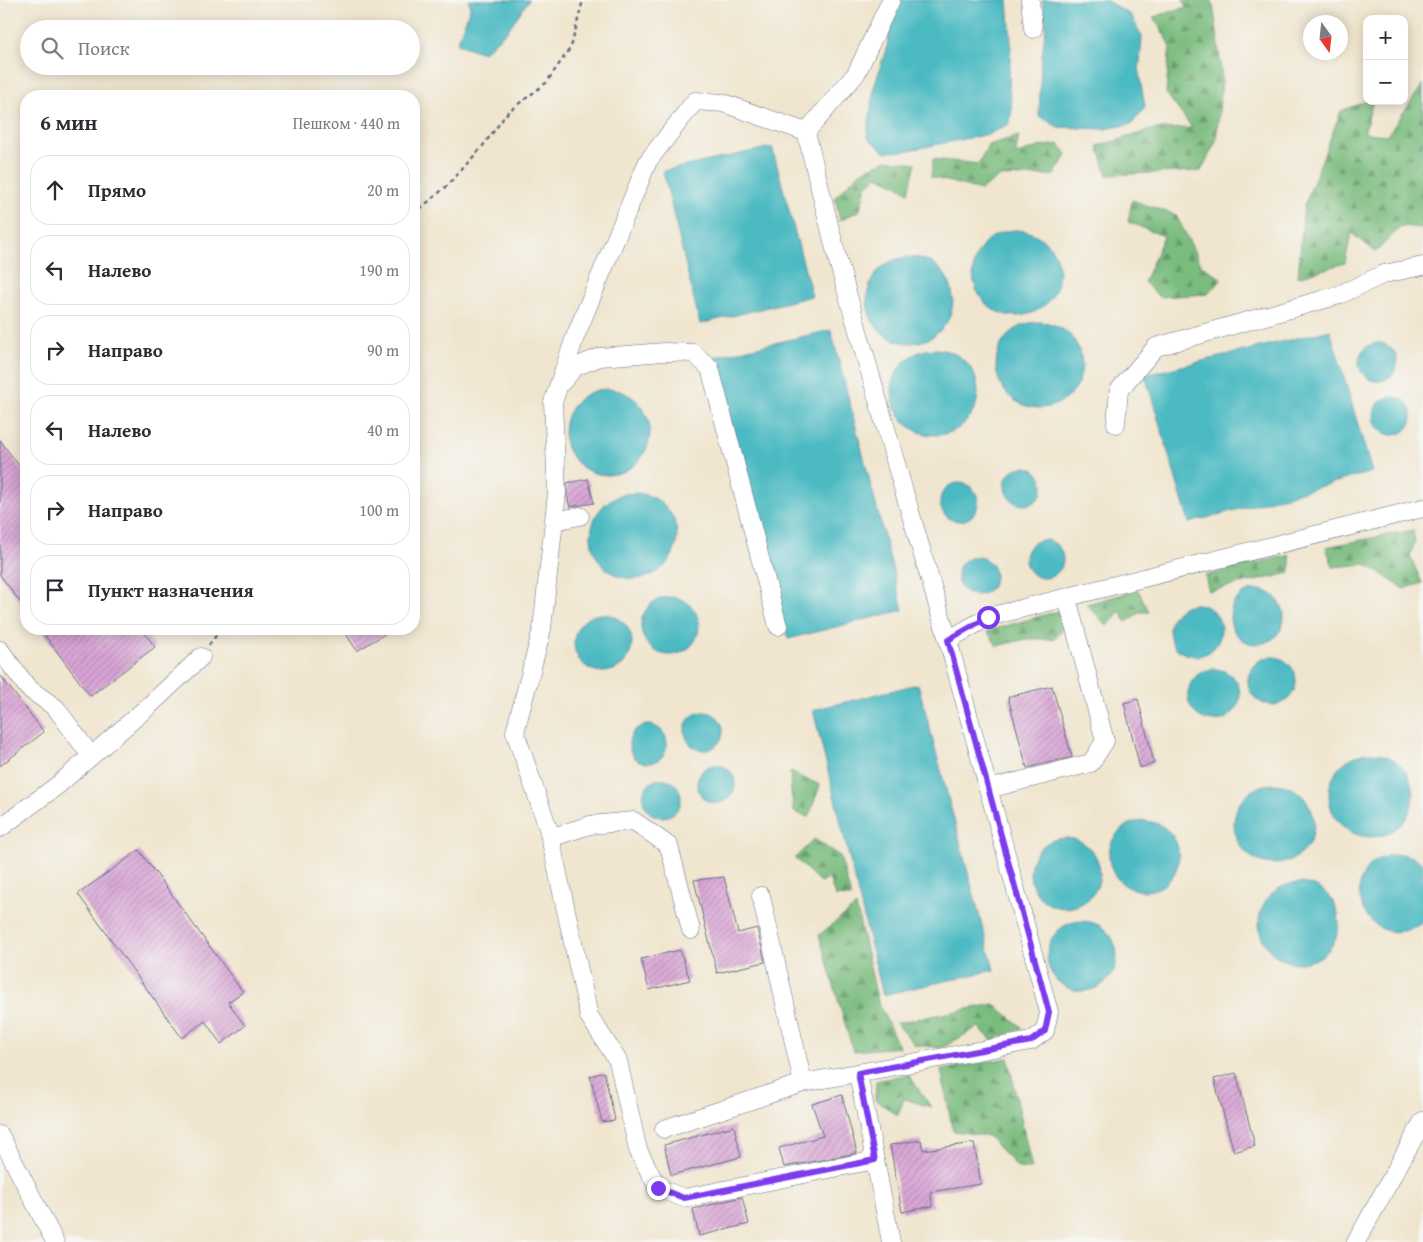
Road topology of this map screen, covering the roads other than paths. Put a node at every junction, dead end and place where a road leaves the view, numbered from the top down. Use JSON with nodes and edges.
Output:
{"nodes":[{"id":1,"x":891,"y":0,"type":"edge"},
{"id":2,"x":1030,"y":0,"type":"edge"},
{"id":3,"x":1033,"y":30,"type":"dead end"},
{"id":4,"x":806,"y":132,"type":"junction"},
{"id":5,"x":1423,"y":266,"type":"edge"},
{"id":6,"x":558,"y":386,"type":"junction"},
{"id":7,"x":1116,"y":424,"type":"dead end"},
{"id":8,"x":1423,"y":508,"type":"edge"},
{"id":9,"x":580,"y":516,"type":"dead end"},
{"id":10,"x":554,"y":521,"type":"junction"},
{"id":11,"x":1067,"y":598,"type":"junction"},
{"id":12,"x":778,"y":626,"type":"dead end"},
{"id":13,"x":948,"y":640,"type":"junction"},
{"id":14,"x":0,"y":650,"type":"edge"},
{"id":15,"x":202,"y":657,"type":"road end"},
{"id":16,"x":91,"y":756,"type":"junction"},
{"id":17,"x":988,"y":789,"type":"junction"},
{"id":18,"x":2,"y":823,"type":"edge"},
{"id":19,"x":550,"y":838,"type":"junction"},
{"id":20,"x":761,"y":896,"type":"dead end"},
{"id":21,"x":691,"y":930,"type":"dead end"},
{"id":22,"x":858,"y":1073,"type":"junction"},
{"id":23,"x":803,"y":1083,"type":"junction"},
{"id":24,"x":1421,"y":1127,"type":"edge"},
{"id":25,"x":664,"y":1128,"type":"dead end"},
{"id":26,"x":0,"y":1135,"type":"edge"},
{"id":27,"x":875,"y":1160,"type":"junction"},
{"id":28,"x":55,"y":1242,"type":"edge"},
{"id":29,"x":891,"y":1242,"type":"edge"},
{"id":30,"x":1356,"y":1242,"type":"edge"}],
"edges":[{"from":1,"to":4,"type":"street"},
{"from":2,"to":3,"type":"street"},
{"from":4,"to":6,"type":"street"},
{"from":4,"to":13,"type":"street"},
{"from":5,"to":7,"type":"street"},
{"from":6,"to":10,"type":"street"},
{"from":6,"to":12,"type":"street"},
{"from":8,"to":11,"type":"street"},
{"from":9,"to":10,"type":"street"},
{"from":10,"to":19,"type":"street"},
{"from":11,"to":13,"type":"street"},
{"from":11,"to":17,"type":"street"},
{"from":13,"to":17,"type":"street"},
{"from":14,"to":16,"type":"street"},
{"from":15,"to":16,"type":"street"},
{"from":16,"to":18,"type":"street"},
{"from":17,"to":22,"type":"street"},
{"from":19,"to":21,"type":"street"},
{"from":19,"to":27,"type":"street"},
{"from":20,"to":23,"type":"street"},
{"from":22,"to":23,"type":"street"},
{"from":22,"to":27,"type":"street"},
{"from":23,"to":25,"type":"street"},
{"from":24,"to":30,"type":"street"},
{"from":26,"to":28,"type":"street"},
{"from":27,"to":29,"type":"street"}]}
